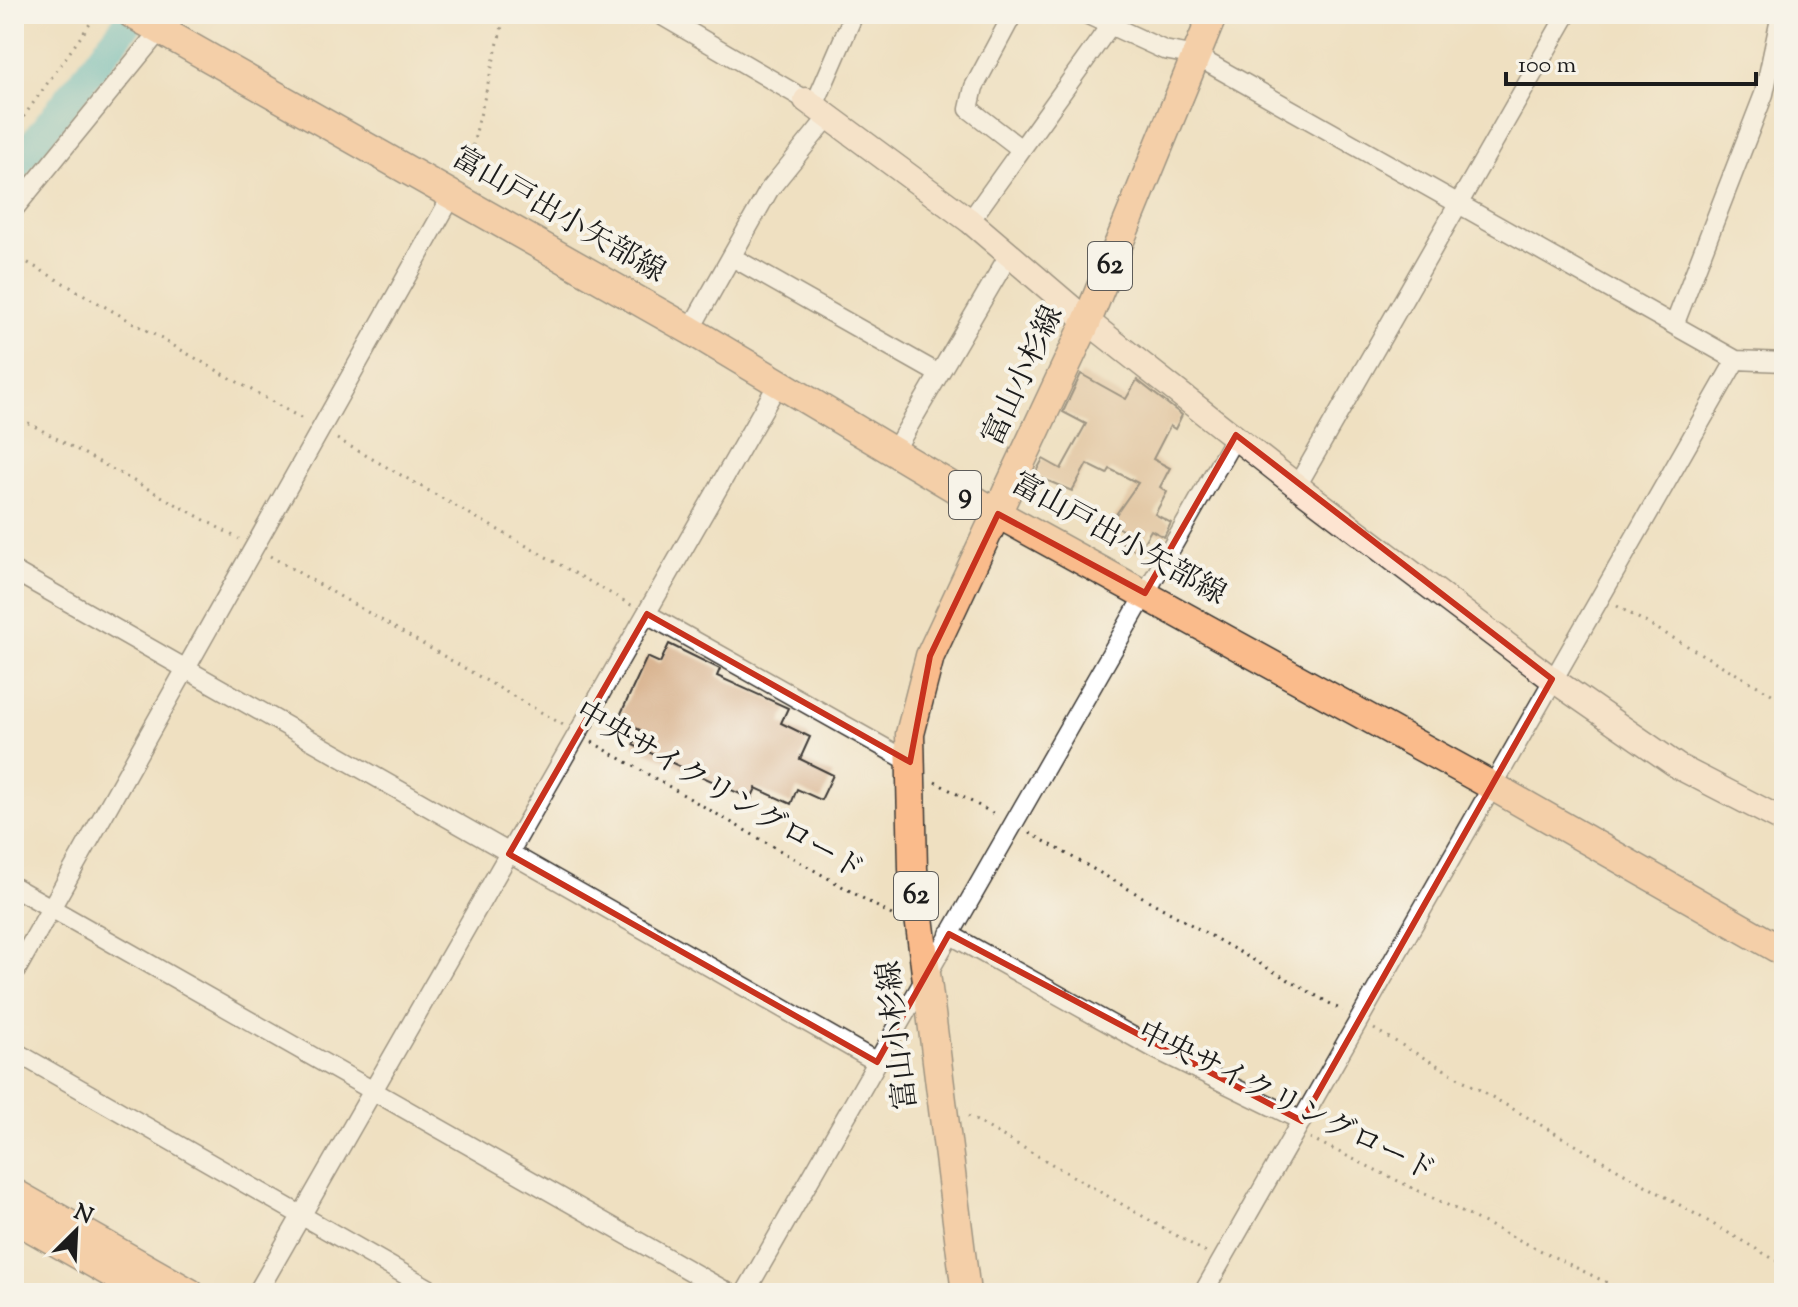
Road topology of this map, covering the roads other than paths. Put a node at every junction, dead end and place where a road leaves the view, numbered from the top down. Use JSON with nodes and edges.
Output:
{"nodes":[{"id":1,"x":659,"y":14,"type":"edge"},
{"id":2,"x":854,"y":14,"type":"edge"},
{"id":3,"x":1013,"y":14,"type":"edge"},
{"id":4,"x":1086,"y":14,"type":"edge"},
{"id":5,"x":1213,"y":14,"type":"edge"},
{"id":6,"x":1781,"y":14,"type":"edge"},
{"id":7,"x":1560,"y":17,"type":"edge"},
{"id":8,"x":154,"y":21,"type":"edge"},
{"id":9,"x":1112,"y":21,"type":"edge"},
{"id":10,"x":1196,"y":56,"type":"junction"},
{"id":11,"x":816,"y":107,"type":"junction"},
{"id":12,"x":1021,"y":149,"type":"junction"},
{"id":13,"x":456,"y":196,"type":"junction"},
{"id":14,"x":1460,"y":202,"type":"junction"},
{"id":15,"x":14,"y":209,"type":"edge"},
{"id":16,"x":970,"y":221,"type":"junction"},
{"id":17,"x":1010,"y":253,"type":"junction"},
{"id":18,"x":732,"y":257,"type":"junction"},
{"id":19,"x":1087,"y":321,"type":"junction"},
{"id":20,"x":1675,"y":323,"type":"junction"},
{"id":21,"x":690,"y":330,"type":"junction"},
{"id":22,"x":1736,"y":360,"type":"junction"},
{"id":23,"x":1784,"y":362,"type":"edge"},
{"id":24,"x":939,"y":374,"type":"junction"},
{"id":25,"x":779,"y":382,"type":"junction"},
{"id":26,"x":1236,"y":435,"type":"junction"},
{"id":27,"x":893,"y":453,"type":"junction"},
{"id":28,"x":1297,"y":486,"type":"junction"},
{"id":29,"x":998,"y":514,"type":"junction"},
{"id":30,"x":14,"y":571,"type":"edge"},
{"id":31,"x":1145,"y":593,"type":"junction"},
{"id":32,"x":647,"y":614,"type":"junction"},
{"id":33,"x":186,"y":670,"type":"junction"},
{"id":34,"x":1552,"y":679,"type":"junction"},
{"id":35,"x":910,"y":762,"type":"junction"},
{"id":36,"x":1494,"y":787,"type":"junction"},
{"id":37,"x":1784,"y":821,"type":"edge"},
{"id":38,"x":509,"y":854,"type":"junction"},
{"id":39,"x":14,"y":887,"type":"edge"},
{"id":40,"x":52,"y":908,"type":"junction"},
{"id":41,"x":949,"y":934,"type":"junction"},
{"id":42,"x":1784,"y":952,"type":"edge"},
{"id":43,"x":14,"y":974,"type":"edge"},
{"id":44,"x":926,"y":974,"type":"junction"},
{"id":45,"x":14,"y":1051,"type":"edge"},
{"id":46,"x":877,"y":1062,"type":"junction"},
{"id":47,"x":373,"y":1091,"type":"junction"},
{"id":48,"x":1299,"y":1126,"type":"junction"},
{"id":49,"x":14,"y":1193,"type":"edge"},
{"id":50,"x":301,"y":1216,"type":"junction"},
{"id":51,"x":14,"y":1218,"type":"edge"},
{"id":52,"x":146,"y":1293,"type":"edge"},
{"id":53,"x":190,"y":1293,"type":"edge"},
{"id":54,"x":257,"y":1293,"type":"edge"},
{"id":55,"x":437,"y":1293,"type":"edge"},
{"id":56,"x":729,"y":1293,"type":"edge"},
{"id":57,"x":745,"y":1293,"type":"edge"},
{"id":58,"x":966,"y":1293,"type":"edge"},
{"id":59,"x":1203,"y":1293,"type":"edge"}],
"edges":[{"from":1,"to":11,"type":"street"},
{"from":2,"to":11,"type":"street"},
{"from":3,"to":12,"type":"street"},
{"from":4,"to":9,"type":"street"},
{"from":5,"to":10,"type":"main road","name":"富山小杉線","number":"62"},
{"from":6,"to":20,"type":"street"},
{"from":7,"to":14,"type":"street"},
{"from":8,"to":13,"type":"main road","name":"富山戸出小矢部線","number":"9"},
{"from":8,"to":15,"type":"street"},
{"from":9,"to":10,"type":"street"},
{"from":9,"to":12,"type":"street"},
{"from":10,"to":14,"type":"street"},
{"from":10,"to":19,"type":"main road","name":"富山小杉線","number":"62"},
{"from":11,"to":16,"type":"street"},
{"from":11,"to":18,"type":"street"},
{"from":12,"to":16,"type":"street"},
{"from":13,"to":21,"type":"main road","name":"富山戸出小矢部線","number":"9"},
{"from":13,"to":33,"type":"street"},
{"from":14,"to":20,"type":"street"},
{"from":14,"to":28,"type":"street"},
{"from":16,"to":17,"type":"street"},
{"from":17,"to":19,"type":"street"},
{"from":17,"to":24,"type":"street"},
{"from":18,"to":21,"type":"street"},
{"from":18,"to":24,"type":"street"},
{"from":19,"to":26,"type":"street"},
{"from":19,"to":29,"type":"main road","name":"富山小杉線","number":"62"},
{"from":20,"to":22,"type":"street"},
{"from":21,"to":25,"type":"main road","name":"富山戸出小矢部線","number":"9"},
{"from":22,"to":23,"type":"street"},
{"from":22,"to":34,"type":"street"},
{"from":24,"to":27,"type":"street"},
{"from":25,"to":27,"type":"main road","name":"富山戸出小矢部線","number":"9"},
{"from":25,"to":32,"type":"street"},
{"from":26,"to":28,"type":"street"},
{"from":26,"to":31,"type":"street"},
{"from":27,"to":29,"type":"main road","name":"富山戸出小矢部線","number":"9"},
{"from":28,"to":34,"type":"street"},
{"from":29,"to":31,"type":"main road","name":"富山戸出小矢部線","number":"9"},
{"from":29,"to":35,"type":"main road","name":"富山小杉線","number":"62"},
{"from":30,"to":33,"type":"street"},
{"from":31,"to":36,"type":"main road","name":"富山戸出小矢部線","number":"9"},
{"from":31,"to":41,"type":"street"},
{"from":32,"to":35,"type":"street"},
{"from":32,"to":38,"type":"street"},
{"from":33,"to":38,"type":"street"},
{"from":33,"to":40,"type":"street"},
{"from":34,"to":36,"type":"street"},
{"from":34,"to":37,"type":"street"},
{"from":35,"to":44,"type":"main road","name":"富山小杉線","number":"62"},
{"from":36,"to":42,"type":"main road","name":"富山戸出小矢部線","number":"9"},
{"from":36,"to":48,"type":"street"},
{"from":38,"to":46,"type":"street"},
{"from":38,"to":47,"type":"street"},
{"from":39,"to":40,"type":"street"},
{"from":40,"to":43,"type":"street"},
{"from":40,"to":47,"type":"street"},
{"from":41,"to":44,"type":"street"},
{"from":41,"to":48,"type":"street"},
{"from":44,"to":46,"type":"street"},
{"from":44,"to":58,"type":"main road","name":"富山小杉線","number":"62"},
{"from":45,"to":50,"type":"street"},
{"from":46,"to":57,"type":"street"},
{"from":47,"to":50,"type":"street"},
{"from":47,"to":56,"type":"street"},
{"from":48,"to":59,"type":"street"},
{"from":49,"to":53,"type":"main road"},
{"from":50,"to":54,"type":"street"},
{"from":50,"to":55,"type":"street"},
{"from":51,"to":52,"type":"main road"}]}
